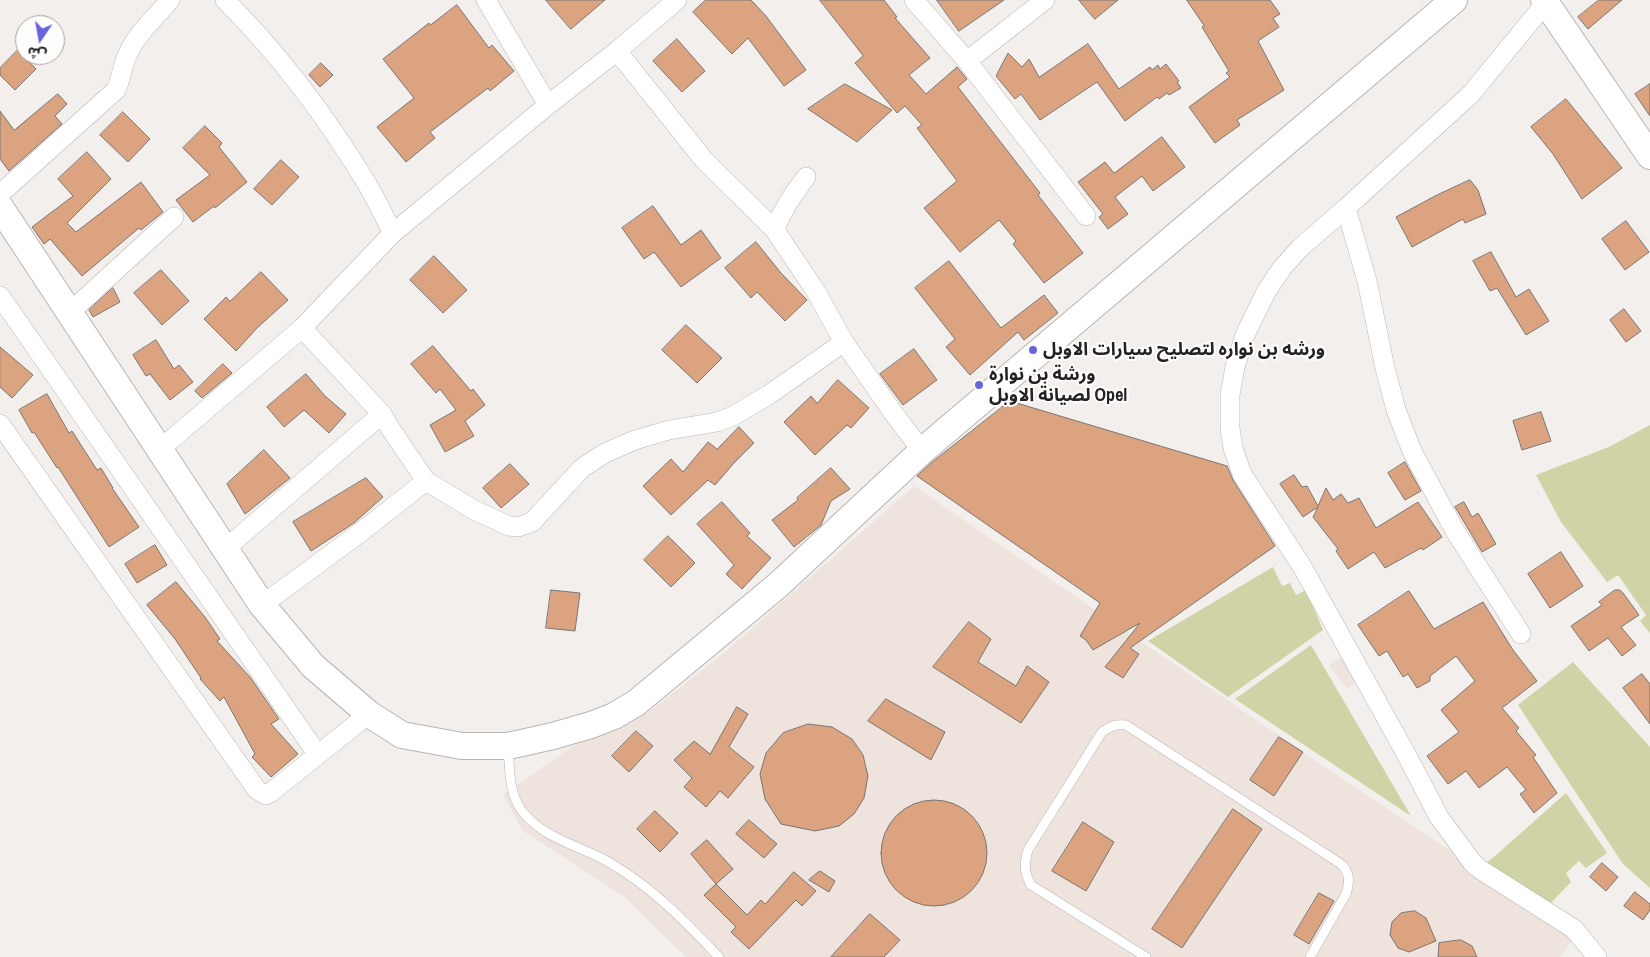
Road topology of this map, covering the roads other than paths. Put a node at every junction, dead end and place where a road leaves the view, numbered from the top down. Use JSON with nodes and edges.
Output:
{"nodes":[{"id":1,"x":170,"y":0,"type":"edge"},
{"id":2,"x":225,"y":0,"type":"edge"},
{"id":3,"x":486,"y":0,"type":"edge"},
{"id":4,"x":677,"y":0,"type":"edge"},
{"id":5,"x":914,"y":0,"type":"edge"},
{"id":6,"x":1045,"y":0,"type":"edge"},
{"id":7,"x":1454,"y":0,"type":"edge"},
{"id":8,"x":1546,"y":1,"type":"edge"},
{"id":9,"x":618,"y":51,"type":"junction"},
{"id":10,"x":967,"y":61,"type":"junction"},
{"id":11,"x":548,"y":105,"type":"junction"},
{"id":12,"x":1650,"y":156,"type":"edge"},
{"id":13,"x":806,"y":177,"type":"dead end"},
{"id":14,"x":0,"y":194,"type":"edge"},
{"id":15,"x":0,"y":207,"type":"edge"},
{"id":16,"x":1346,"y":208,"type":"junction"},
{"id":17,"x":1086,"y":216,"type":"dead end"},
{"id":18,"x":174,"y":217,"type":"dead end"},
{"id":19,"x":774,"y":229,"type":"junction"},
{"id":20,"x":392,"y":233,"type":"junction"},
{"id":21,"x":0,"y":296,"type":"edge"},
{"id":22,"x":69,"y":312,"type":"junction"},
{"id":23,"x":302,"y":328,"type":"junction"},
{"id":24,"x":844,"y":342,"type":"junction"},
{"id":25,"x":382,"y":414,"type":"junction"},
{"id":26,"x":0,"y":424,"type":"edge"},
{"id":27,"x":159,"y":450,"type":"junction"},
{"id":28,"x":922,"y":451,"type":"junction"},
{"id":29,"x":426,"y":481,"type":"junction"},
{"id":30,"x":225,"y":549,"type":"junction"},
{"id":31,"x":262,"y":605,"type":"junction"},
{"id":32,"x":1521,"y":634,"type":"dead end"},
{"id":33,"x":368,"y":714,"type":"junction"},
{"id":34,"x":508,"y":746,"type":"junction"},
{"id":35,"x":318,"y":755,"type":"junction"},
{"id":36,"x":719,"y":957,"type":"edge"},
{"id":37,"x":1146,"y":957,"type":"edge"},
{"id":38,"x":1310,"y":957,"type":"edge"},
{"id":39,"x":1598,"y":957,"type":"edge"}],
"edges":[{"from":1,"to":14,"type":"street"},
{"from":2,"to":20,"type":"street"},
{"from":3,"to":11,"type":"street"},
{"from":4,"to":9,"type":"street"},
{"from":5,"to":10,"type":"street"},
{"from":6,"to":10,"type":"street"},
{"from":7,"to":28,"type":"street"},
{"from":8,"to":12,"type":"street"},
{"from":8,"to":16,"type":"street"},
{"from":9,"to":11,"type":"street"},
{"from":9,"to":19,"type":"street"},
{"from":10,"to":17,"type":"street"},
{"from":11,"to":20,"type":"street"},
{"from":13,"to":19,"type":"street"},
{"from":15,"to":22,"type":"street"},
{"from":16,"to":32,"type":"street"},
{"from":16,"to":39,"type":"street"},
{"from":18,"to":22,"type":"street"},
{"from":19,"to":24,"type":"street"},
{"from":20,"to":23,"type":"street"},
{"from":21,"to":35,"type":"street"},
{"from":22,"to":27,"type":"street"},
{"from":23,"to":25,"type":"street"},
{"from":23,"to":27,"type":"street"},
{"from":24,"to":28,"type":"street"},
{"from":24,"to":29,"type":"street"},
{"from":25,"to":29,"type":"street"},
{"from":25,"to":30,"type":"street"},
{"from":26,"to":35,"type":"street"},
{"from":27,"to":30,"type":"street"},
{"from":28,"to":34,"type":"street"},
{"from":29,"to":31,"type":"street"},
{"from":30,"to":31,"type":"street"},
{"from":31,"to":33,"type":"street"},
{"from":33,"to":34,"type":"street"},
{"from":33,"to":35,"type":"street"},
{"from":34,"to":36,"type":"lane"},
{"from":37,"to":38,"type":"lane"}]}
